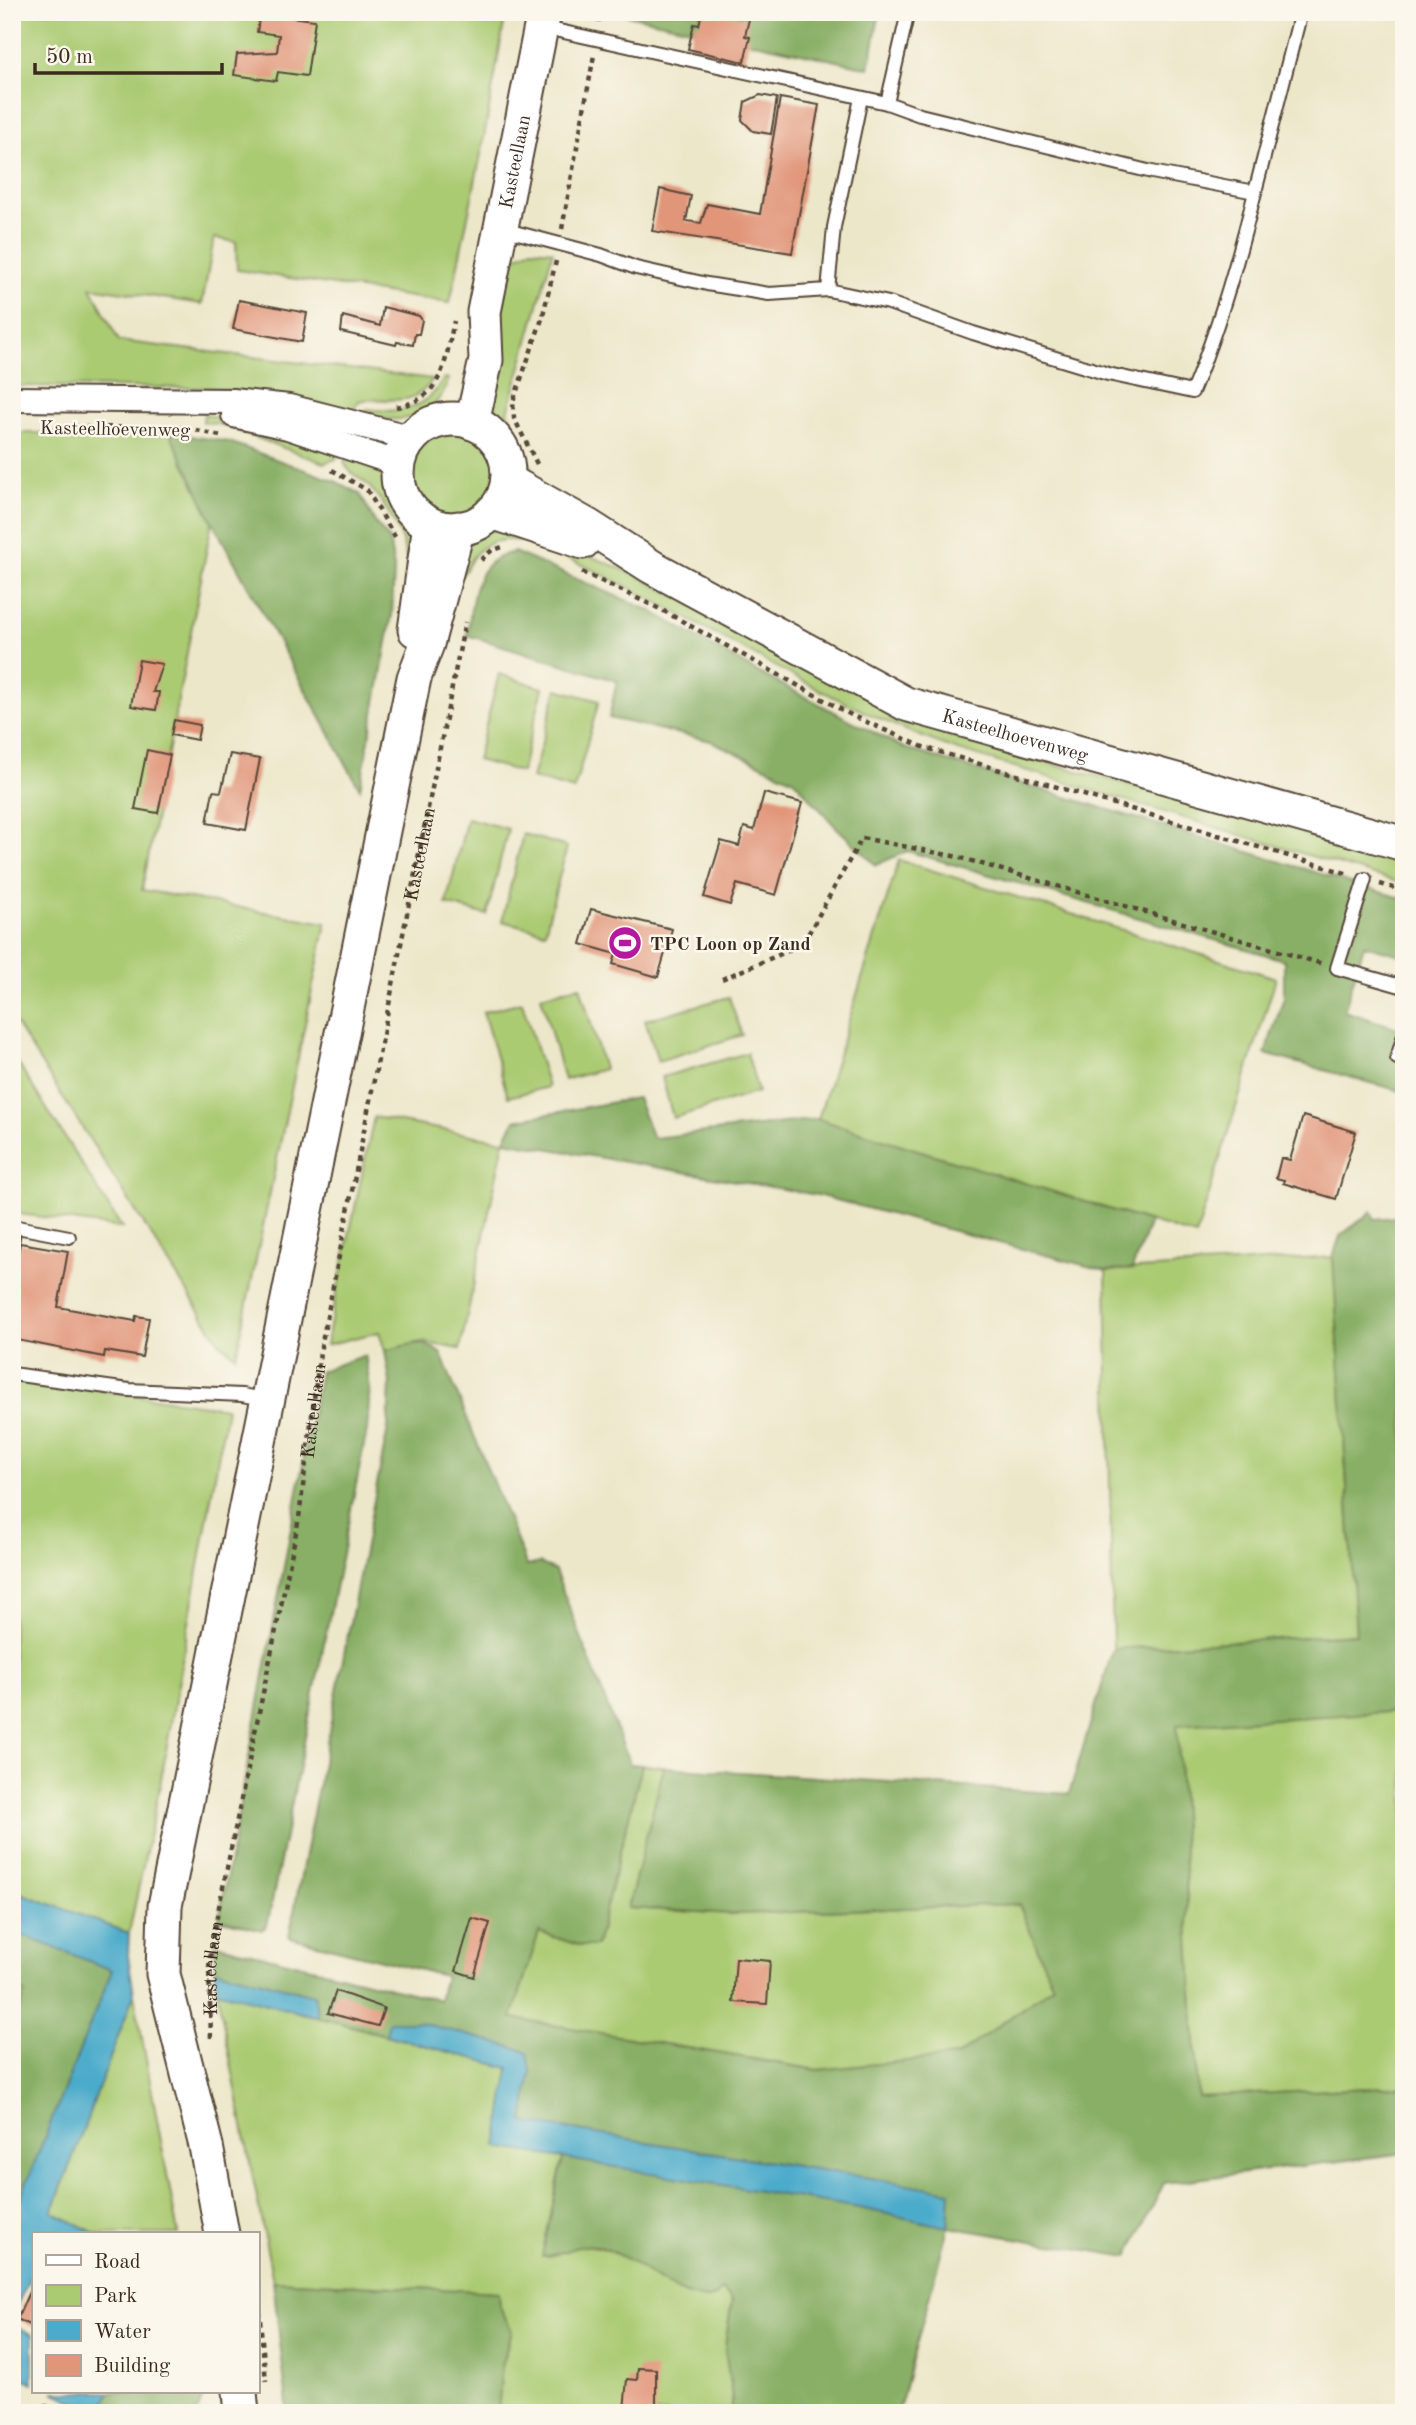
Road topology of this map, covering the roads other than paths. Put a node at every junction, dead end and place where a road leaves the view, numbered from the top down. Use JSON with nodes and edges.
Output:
{"nodes":[{"id":1,"x":908,"y":12,"type":"edge"},
{"id":2,"x":1301,"y":12,"type":"edge"},
{"id":3,"x":542,"y":20,"type":"edge"},
{"id":4,"x":861,"y":98,"type":"junction"},
{"id":5,"x":887,"y":103,"type":"junction"},
{"id":6,"x":1255,"y":192,"type":"junction"},
{"id":7,"x":501,"y":229,"type":"junction"},
{"id":8,"x":828,"y":290,"type":"junction"},
{"id":9,"x":12,"y":399,"type":"edge"},
{"id":10,"x":172,"y":400,"type":"junction"},
{"id":11,"x":462,"y":421,"type":"junction"},
{"id":12,"x":405,"y":451,"type":"junction"},
{"id":13,"x":508,"y":481,"type":"junction"},
{"id":14,"x":492,"y":512,"type":"junction"},
{"id":15,"x":444,"y":526,"type":"junction"},
{"id":16,"x":652,"y":567,"type":"junction"},
{"id":17,"x":1404,"y":844,"type":"edge"},
{"id":18,"x":1364,"y":879,"type":"dead end"},
{"id":19,"x":1404,"y":987,"type":"edge"},
{"id":20,"x":1404,"y":1035,"type":"edge"},
{"id":21,"x":1404,"y":1060,"type":"edge"},
{"id":22,"x":14,"y":1226,"type":"edge"},
{"id":23,"x":69,"y":1237,"type":"dead end"},
{"id":24,"x":12,"y":1243,"type":"edge"},
{"id":25,"x":12,"y":1374,"type":"edge"},
{"id":26,"x":267,"y":1400,"type":"junction"},
{"id":27,"x":222,"y":2232,"type":"edge"},
{"id":28,"x":252,"y":2394,"type":"edge"},
{"id":29,"x":242,"y":2413,"type":"edge"}],
"edges":[{"from":1,"to":5,"type":"lane"},
{"from":2,"to":6,"type":"lane"},
{"from":3,"to":4,"type":"lane"},
{"from":3,"to":7,"type":"street","name":"Kasteellaan"},
{"from":4,"to":5,"type":"lane"},
{"from":4,"to":8,"type":"lane"},
{"from":5,"to":6,"type":"lane"},
{"from":6,"to":8,"type":"lane"},
{"from":7,"to":8,"type":"lane"},
{"from":7,"to":11,"type":"street","name":"Kasteellaan"},
{"from":9,"to":10,"type":"street","name":"Kasteelhoevenweg"},
{"from":10,"to":12,"type":"street","name":"Kasteelhoevenweg"},
{"from":10,"to":12,"type":"street","name":"Kasteelhoevenweg"},
{"from":11,"to":12,"type":"street"},
{"from":11,"to":13,"type":"street"},
{"from":12,"to":15,"type":"street"},
{"from":13,"to":14,"type":"street"},
{"from":13,"to":16,"type":"street","name":"Kasteelhoevenweg"},
{"from":14,"to":15,"type":"street"},
{"from":14,"to":16,"type":"street","name":"Kasteelhoevenweg"},
{"from":15,"to":26,"type":"street","name":"Kasteellaan"},
{"from":16,"to":17,"type":"street","name":"Kasteelhoevenweg"},
{"from":18,"to":19,"type":"lane"},
{"from":20,"to":21,"type":"lane"},
{"from":22,"to":23,"type":"lane"},
{"from":22,"to":24,"type":"lane"},
{"from":25,"to":26,"type":"lane"},
{"from":26,"to":27,"type":"street","name":"Kasteellaan"},
{"from":28,"to":29,"type":"street"}]}
